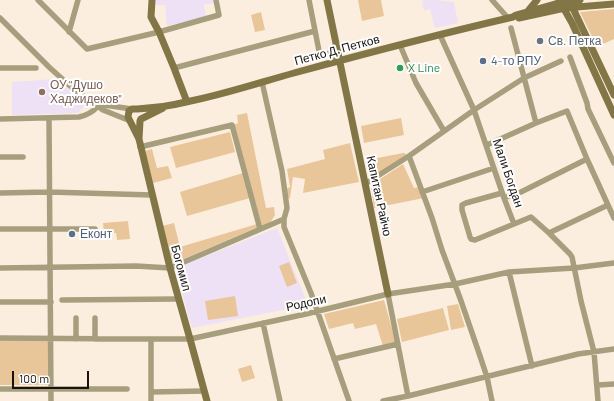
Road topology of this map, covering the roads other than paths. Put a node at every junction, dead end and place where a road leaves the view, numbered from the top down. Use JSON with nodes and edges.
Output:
{"nodes":[{"id":1,"x":38,"y":0,"type":"edge"},
{"id":2,"x":78,"y":0,"type":"edge"},
{"id":3,"x":152,"y":0,"type":"edge"},
{"id":4,"x":216,"y":0,"type":"edge"},
{"id":5,"x":309,"y":0,"type":"edge"},
{"id":6,"x":327,"y":0,"type":"edge"},
{"id":7,"x":492,"y":0,"type":"edge"},
{"id":8,"x":537,"y":0,"type":"edge"},
{"id":9,"x":580,"y":0,"type":"edge"},
{"id":10,"x":606,"y":2,"type":"edge"},
{"id":11,"x":566,"y":3,"type":"edge"},
{"id":12,"x":614,"y":4,"type":"edge"},
{"id":13,"x":528,"y":11,"type":"junction"},
{"id":14,"x":0,"y":18,"type":"edge"},
{"id":15,"x":510,"y":18,"type":"junction"},
{"id":16,"x":511,"y":28,"type":"dead end"},
{"id":17,"x":69,"y":32,"type":"junction"},
{"id":18,"x":159,"y":32,"type":"junction"},
{"id":19,"x":313,"y":32,"type":"junction"},
{"id":20,"x":440,"y":34,"type":"junction"},
{"id":21,"x":400,"y":45,"type":"junction"},
{"id":22,"x":570,"y":57,"type":"dead end"},
{"id":23,"x":561,"y":61,"type":"dead end"},
{"id":24,"x":337,"y":62,"type":"junction"},
{"id":25,"x":0,"y":68,"type":"edge"},
{"id":26,"x":36,"y":68,"type":"dead end"},
{"id":27,"x":174,"y":68,"type":"junction"},
{"id":28,"x":524,"y":78,"type":"junction"},
{"id":29,"x":262,"y":82,"type":"junction"},
{"id":30,"x":614,"y":95,"type":"edge"},
{"id":31,"x":187,"y":102,"type":"junction"},
{"id":32,"x":98,"y":106,"type":"junction"},
{"id":33,"x":168,"y":106,"type":"junction"},
{"id":34,"x":135,"y":110,"type":"junction"},
{"id":35,"x":474,"y":110,"type":"junction"},
{"id":36,"x":614,"y":115,"type":"edge"},
{"id":37,"x":49,"y":118,"type":"junction"},
{"id":38,"x":0,"y":119,"type":"edge"},
{"id":39,"x":141,"y":120,"type":"junction"},
{"id":40,"x":129,"y":121,"type":"junction"},
{"id":41,"x":536,"y":123,"type":"junction"},
{"id":42,"x":444,"y":131,"type":"junction"},
{"id":43,"x":140,"y":143,"type":"junction"},
{"id":44,"x":487,"y":145,"type":"junction"},
{"id":45,"x":410,"y":156,"type":"junction"},
{"id":46,"x":0,"y":157,"type":"edge"},
{"id":47,"x":23,"y":157,"type":"dead end"},
{"id":48,"x":587,"y":159,"type":"junction"},
{"id":49,"x":614,"y":163,"type":"edge"},
{"id":50,"x":494,"y":168,"type":"junction"},
{"id":51,"x":365,"y":184,"type":"junction"},
{"id":52,"x":49,"y":192,"type":"junction"},
{"id":53,"x":422,"y":192,"type":"junction"},
{"id":54,"x":0,"y":193,"type":"edge"},
{"id":55,"x":152,"y":195,"type":"junction"},
{"id":56,"x":503,"y":195,"type":"junction"},
{"id":57,"x":608,"y":204,"type":"junction"},
{"id":58,"x":614,"y":218,"type":"edge"},
{"id":59,"x":284,"y":219,"type":"junction"},
{"id":60,"x":514,"y":224,"type":"junction"},
{"id":61,"x":0,"y":229,"type":"edge"},
{"id":62,"x":50,"y":229,"type":"junction"},
{"id":63,"x":95,"y":229,"type":"dead end"},
{"id":64,"x":260,"y":229,"type":"junction"},
{"id":65,"x":549,"y":233,"type":"junction"},
{"id":66,"x":614,"y":263,"type":"edge"},
{"id":67,"x":50,"y":267,"type":"junction"},
{"id":68,"x":0,"y":268,"type":"edge"},
{"id":69,"x":170,"y":268,"type":"junction"},
{"id":70,"x":574,"y":268,"type":"junction"},
{"id":71,"x":509,"y":272,"type":"junction"},
{"id":72,"x":455,"y":284,"type":"junction"},
{"id":73,"x":388,"y":294,"type":"junction"},
{"id":74,"x":178,"y":299,"type":"junction"},
{"id":75,"x":62,"y":300,"type":"dead end"},
{"id":76,"x":0,"y":302,"type":"edge"},
{"id":77,"x":51,"y":302,"type":"junction"},
{"id":78,"x":318,"y":312,"type":"junction"},
{"id":79,"x":76,"y":318,"type":"dead end"},
{"id":80,"x":95,"y":318,"type":"dead end"},
{"id":81,"x":263,"y":323,"type":"junction"},
{"id":82,"x":0,"y":338,"type":"edge"},
{"id":83,"x":52,"y":338,"type":"junction"},
{"id":84,"x":76,"y":339,"type":"junction"},
{"id":85,"x":95,"y":339,"type":"junction"},
{"id":86,"x":151,"y":339,"type":"junction"},
{"id":87,"x":190,"y":339,"type":"junction"},
{"id":88,"x":398,"y":344,"type":"junction"},
{"id":89,"x":614,"y":349,"type":"edge"},
{"id":90,"x":594,"y":352,"type":"junction"},
{"id":91,"x":334,"y":359,"type":"junction"},
{"id":92,"x":532,"y":366,"type":"junction"},
{"id":93,"x":487,"y":377,"type":"junction"},
{"id":94,"x":614,"y":384,"type":"edge"},
{"id":95,"x":598,"y":385,"type":"junction"},
{"id":96,"x":52,"y":388,"type":"junction"},
{"id":97,"x":128,"y":388,"type":"dead end"},
{"id":98,"x":0,"y":389,"type":"edge"},
{"id":99,"x":204,"y":391,"type":"junction"},
{"id":100,"x":151,"y":392,"type":"junction"},
{"id":101,"x":408,"y":396,"type":"junction"},
{"id":102,"x":52,"y":401,"type":"edge"},
{"id":103,"x":151,"y":401,"type":"edge"},
{"id":104,"x":207,"y":401,"type":"edge"},
{"id":105,"x":280,"y":401,"type":"edge"},
{"id":106,"x":349,"y":401,"type":"edge"},
{"id":107,"x":383,"y":401,"type":"edge"},
{"id":108,"x":492,"y":401,"type":"edge"},
{"id":109,"x":598,"y":401,"type":"edge"}],
"edges":[{"from":1,"to":17,"type":"street"},
{"from":2,"to":17,"type":"street"},
{"from":3,"to":18,"type":"street"},
{"from":4,"to":18,"type":"street"},
{"from":5,"to":19,"type":"street"},
{"from":6,"to":24,"type":"street","name":"Капитан Райчо"},
{"from":7,"to":15,"type":"street"},
{"from":8,"to":13,"type":"street"},
{"from":9,"to":11,"type":"street"},
{"from":10,"to":11,"type":"street"},
{"from":10,"to":12,"type":"street"},
{"from":11,"to":13,"type":"street","name":"Петко Д. Петков"},
{"from":11,"to":15,"type":"street","name":"Петко Д. Петков"},
{"from":11,"to":30,"type":"street"},
{"from":11,"to":36,"type":"street"},
{"from":13,"to":15,"type":"street","name":"Петко Д. Петков"},
{"from":14,"to":32,"type":"street"},
{"from":15,"to":20,"type":"street","name":"Петко Д. Петков"},
{"from":16,"to":28,"type":"street"},
{"from":17,"to":18,"type":"street"},
{"from":18,"to":27,"type":"street"},
{"from":19,"to":24,"type":"street"},
{"from":19,"to":27,"type":"street"},
{"from":20,"to":21,"type":"street","name":"Петко Д. Петков"},
{"from":20,"to":35,"type":"street","name":"Мали Богдан"},
{"from":21,"to":24,"type":"street","name":"Петко Д. Петков"},
{"from":21,"to":42,"type":"street"},
{"from":22,"to":49,"type":"street"},
{"from":23,"to":28,"type":"street"},
{"from":24,"to":29,"type":"street","name":"Петко Д. Петков"},
{"from":24,"to":51,"type":"street","name":"Капитан Райчо"},
{"from":25,"to":26,"type":"street"},
{"from":27,"to":31,"type":"street"},
{"from":28,"to":35,"type":"street"},
{"from":28,"to":41,"type":"street"},
{"from":29,"to":31,"type":"street","name":"Петко Д. Петков"},
{"from":29,"to":59,"type":"street"},
{"from":31,"to":33,"type":"street","name":"Петко Д. Петков"},
{"from":32,"to":34,"type":"street"},
{"from":32,"to":37,"type":"street"},
{"from":32,"to":40,"type":"street"},
{"from":33,"to":34,"type":"street","name":"Петко Д. Петков"},
{"from":33,"to":39,"type":"street","name":"Петко Д. Петков"},
{"from":34,"to":39,"type":"street"},
{"from":34,"to":40,"type":"street"},
{"from":35,"to":42,"type":"street"},
{"from":35,"to":44,"type":"street","name":"Мали Богдан"},
{"from":37,"to":38,"type":"street"},
{"from":37,"to":52,"type":"street"},
{"from":39,"to":40,"type":"street"},
{"from":39,"to":43,"type":"street","name":"Богомил"},
{"from":40,"to":43,"type":"street","name":"Богомил"},
{"from":41,"to":44,"type":"street"},
{"from":41,"to":48,"type":"street"},
{"from":42,"to":45,"type":"street"},
{"from":43,"to":55,"type":"street","name":"Богомил"},
{"from":43,"to":64,"type":"street"},
{"from":44,"to":50,"type":"street","name":"Мали Богдан"},
{"from":45,"to":51,"type":"street"},
{"from":45,"to":53,"type":"street"},
{"from":46,"to":47,"type":"street"},
{"from":48,"to":56,"type":"street"},
{"from":48,"to":57,"type":"street"},
{"from":50,"to":53,"type":"street"},
{"from":50,"to":56,"type":"street","name":"Мали Богдан"},
{"from":51,"to":73,"type":"street","name":"Капитан Райчо"},
{"from":52,"to":54,"type":"street"},
{"from":52,"to":55,"type":"street"},
{"from":52,"to":62,"type":"street"},
{"from":53,"to":72,"type":"street"},
{"from":55,"to":69,"type":"street","name":"Богомил"},
{"from":56,"to":60,"type":"street","name":"Мали Богдан"},
{"from":56,"to":60,"type":"street"},
{"from":57,"to":58,"type":"street"},
{"from":57,"to":65,"type":"street"},
{"from":59,"to":64,"type":"street"},
{"from":59,"to":78,"type":"street"},
{"from":60,"to":65,"type":"street","name":"Мали Богдан"},
{"from":61,"to":62,"type":"street"},
{"from":62,"to":63,"type":"street"},
{"from":62,"to":67,"type":"street"},
{"from":64,"to":69,"type":"street"},
{"from":65,"to":70,"type":"street","name":"Мали Богдан"},
{"from":66,"to":70,"type":"street","name":"Родопи"},
{"from":67,"to":68,"type":"street"},
{"from":67,"to":69,"type":"street"},
{"from":67,"to":77,"type":"street"},
{"from":69,"to":74,"type":"street","name":"Богомил"},
{"from":70,"to":71,"type":"street","name":"Родопи"},
{"from":70,"to":90,"type":"street","name":"Мали Богдан"},
{"from":71,"to":72,"type":"street","name":"Родопи"},
{"from":71,"to":92,"type":"street"},
{"from":72,"to":73,"type":"street","name":"Родопи"},
{"from":72,"to":93,"type":"street"},
{"from":73,"to":78,"type":"street","name":"Родопи"},
{"from":73,"to":88,"type":"street","name":"Капитан Райчо"},
{"from":74,"to":75,"type":"street"},
{"from":74,"to":87,"type":"street","name":"Богомил"},
{"from":76,"to":77,"type":"street"},
{"from":77,"to":83,"type":"street"},
{"from":78,"to":81,"type":"street","name":"Родопи"},
{"from":78,"to":91,"type":"street"},
{"from":79,"to":84,"type":"street"},
{"from":80,"to":85,"type":"street"},
{"from":81,"to":87,"type":"street","name":"Родопи"},
{"from":81,"to":105,"type":"street"},
{"from":82,"to":83,"type":"street","name":"Родопи"},
{"from":83,"to":84,"type":"street","name":"Родопи"},
{"from":83,"to":96,"type":"street"},
{"from":84,"to":85,"type":"street","name":"Родопи"},
{"from":85,"to":86,"type":"street","name":"Родопи"},
{"from":86,"to":87,"type":"street","name":"Родопи"},
{"from":86,"to":100,"type":"street"},
{"from":87,"to":99,"type":"street","name":"Богомил"},
{"from":88,"to":91,"type":"street"},
{"from":88,"to":101,"type":"street","name":"Капитан Райчо"},
{"from":89,"to":90,"type":"street"},
{"from":90,"to":92,"type":"street"},
{"from":90,"to":95,"type":"street","name":"Мали Богдан"},
{"from":91,"to":106,"type":"street"},
{"from":92,"to":93,"type":"street"},
{"from":93,"to":101,"type":"street"},
{"from":93,"to":108,"type":"street"},
{"from":94,"to":95,"type":"street"},
{"from":95,"to":109,"type":"street","name":"Мали Богдан"},
{"from":96,"to":97,"type":"street"},
{"from":96,"to":98,"type":"street"},
{"from":96,"to":102,"type":"street"},
{"from":99,"to":100,"type":"street"},
{"from":99,"to":104,"type":"street","name":"Богомил"},
{"from":100,"to":103,"type":"street"},
{"from":101,"to":107,"type":"street"}]}
